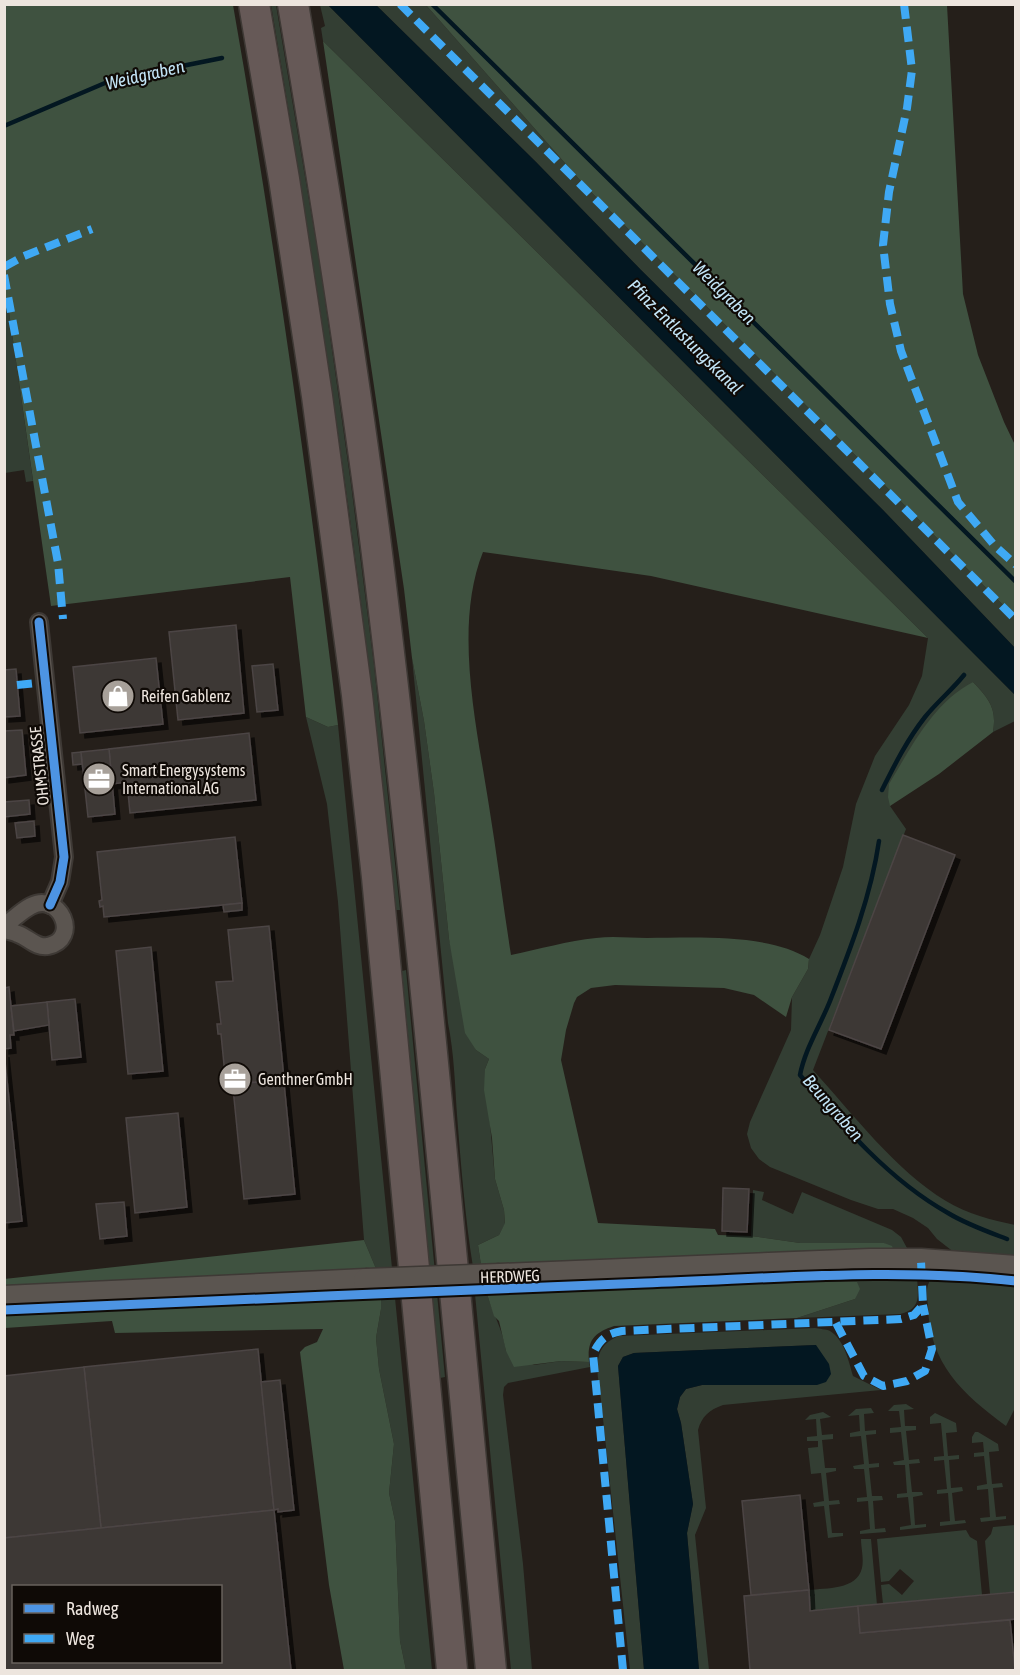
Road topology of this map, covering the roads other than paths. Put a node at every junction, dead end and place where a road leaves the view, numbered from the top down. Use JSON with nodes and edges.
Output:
{"nodes":[{"id":1,"x":254,"y":4,"type":"edge"},
{"id":2,"x":293,"y":4,"type":"edge"},
{"id":3,"x":39,"y":622,"type":"dead end"},
{"id":4,"x":50,"y":904,"type":"junction"},
{"id":5,"x":4,"y":928,"type":"edge"},
{"id":6,"x":1016,"y":1268,"type":"edge"},
{"id":7,"x":4,"y":1298,"type":"edge"},
{"id":8,"x":452,"y":1671,"type":"edge"},
{"id":9,"x":491,"y":1671,"type":"edge"}],
"edges":[{"from":1,"to":8,"type":"highway"},
{"from":2,"to":9,"type":"highway"},
{"from":3,"to":4,"type":"street","name":"OHMSTRASSE"},
{"from":4,"to":5,"type":"street"},
{"from":4,"to":5,"type":"street"},
{"from":6,"to":7,"type":"main road","name":"HERDWEG","bridge":true}]}
